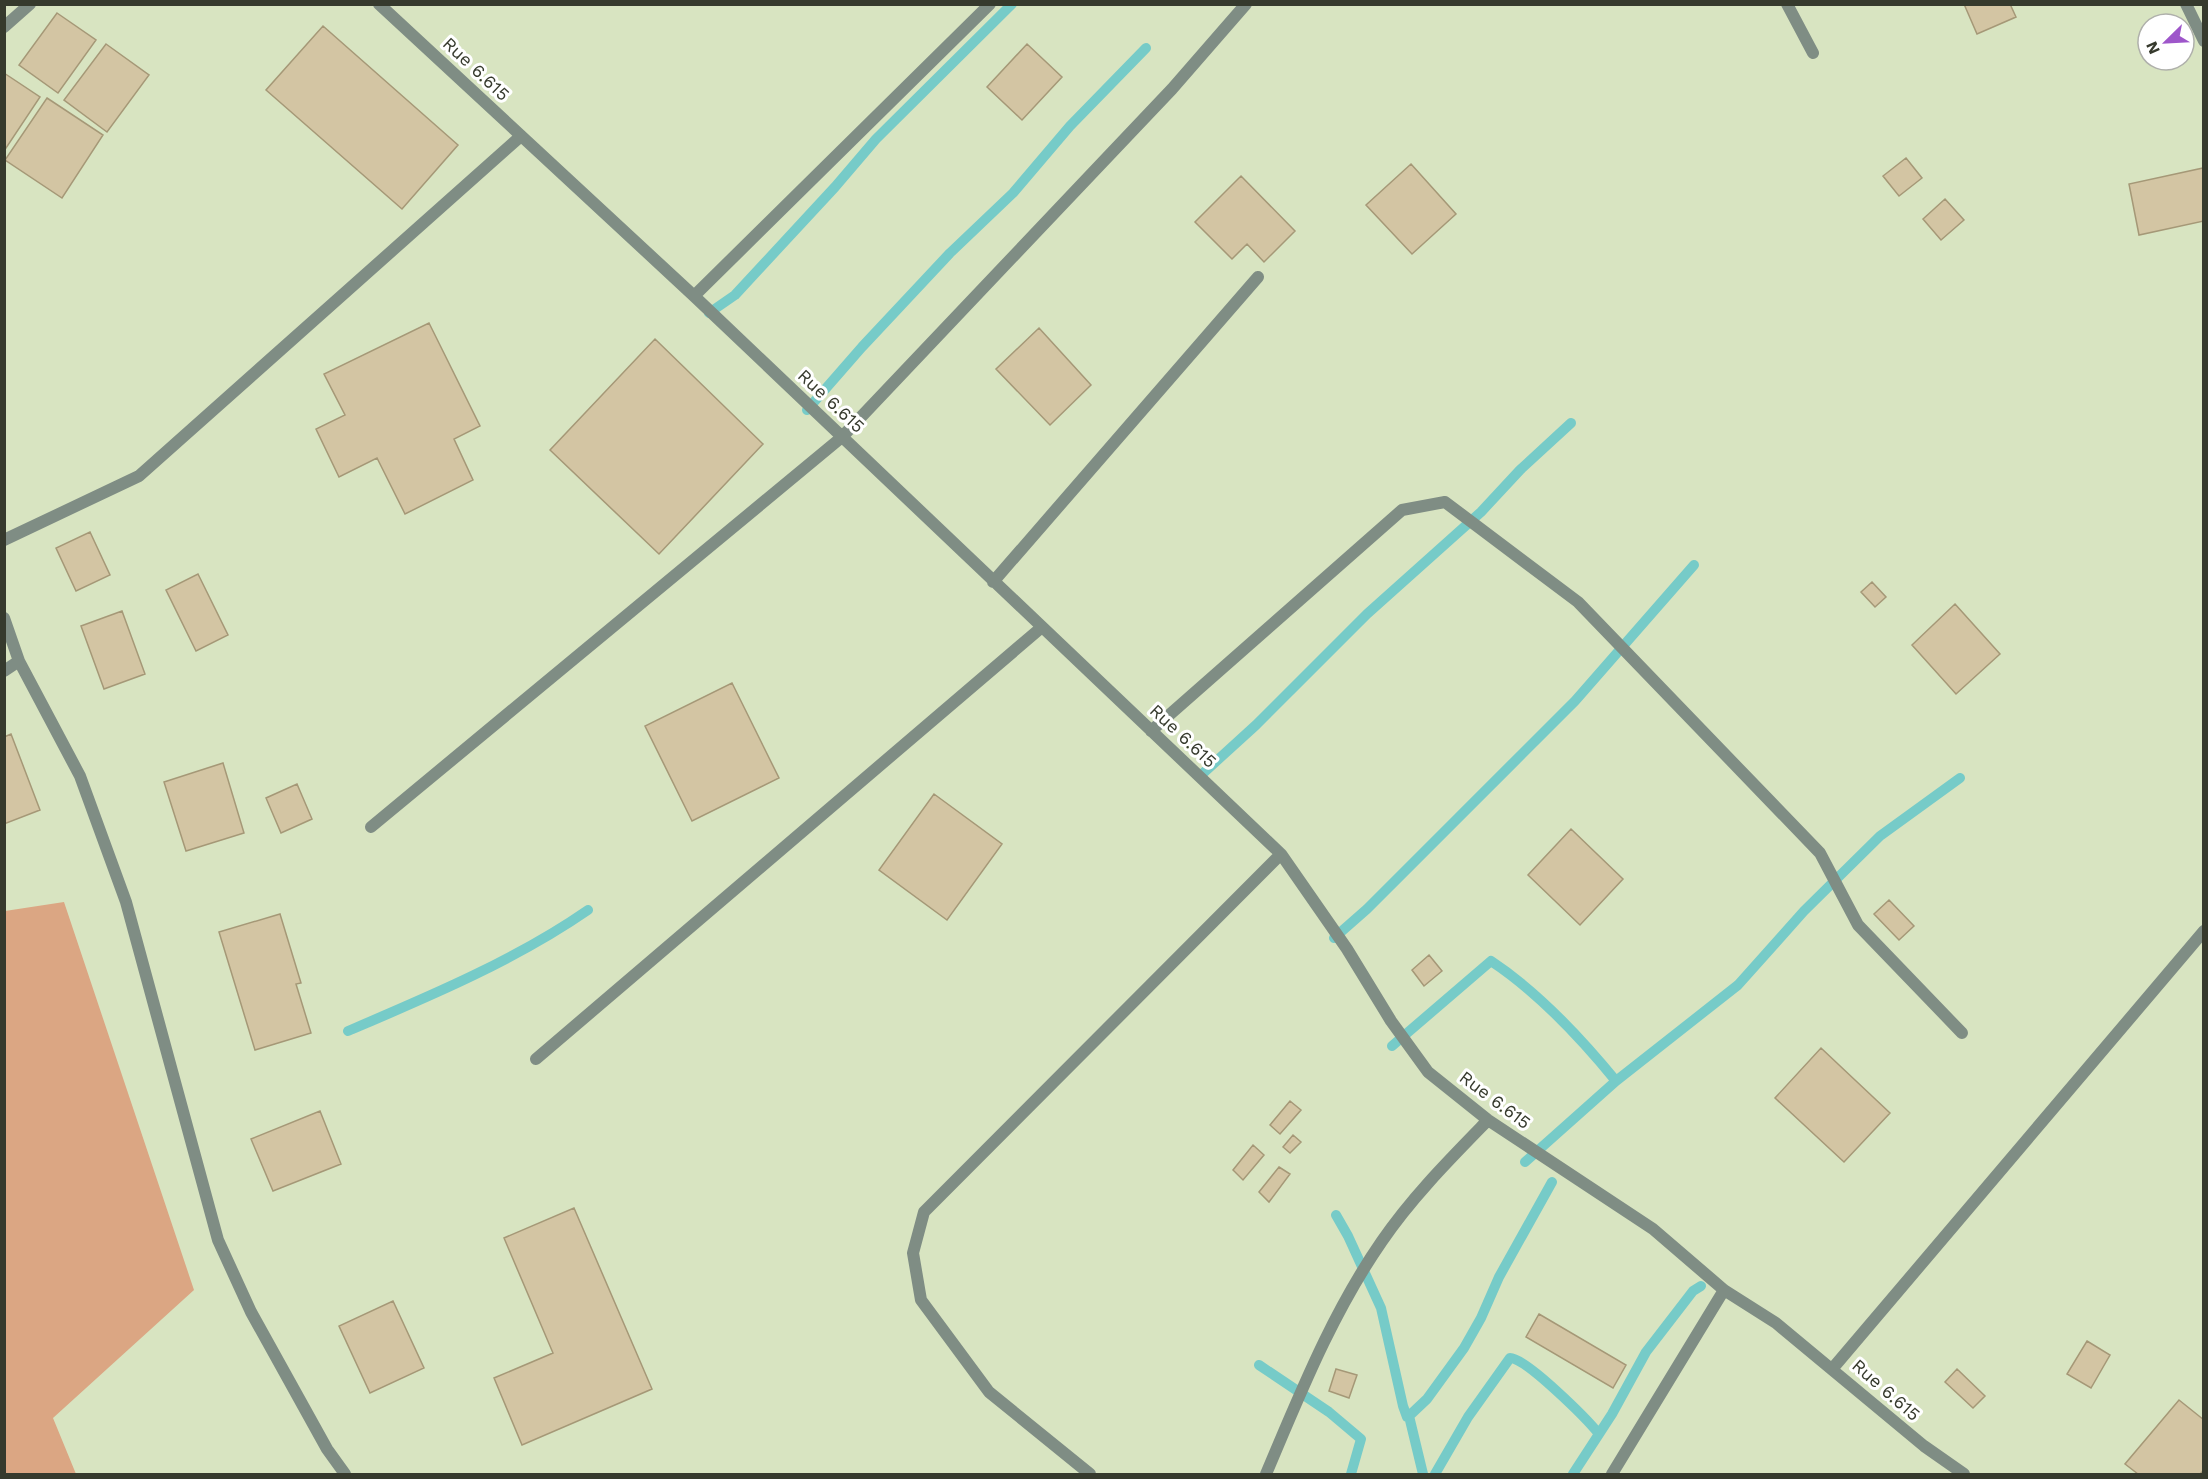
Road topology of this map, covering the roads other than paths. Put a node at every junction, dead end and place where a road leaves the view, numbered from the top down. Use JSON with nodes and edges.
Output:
{"nodes":[{"id":1,"x":30,"y":4,"type":"edge"},
{"id":2,"x":379,"y":4,"type":"edge"},
{"id":3,"x":990,"y":4,"type":"edge"},
{"id":4,"x":1246,"y":4,"type":"edge"},
{"id":5,"x":1787,"y":4,"type":"edge"},
{"id":6,"x":2186,"y":4,"type":"edge"},
{"id":7,"x":4,"y":27,"type":"edge"},
{"id":8,"x":2204,"y":41,"type":"edge"},
{"id":9,"x":1813,"y":53,"type":"dead end"},
{"id":10,"x":521,"y":136,"type":"junction"},
{"id":11,"x":1258,"y":277,"type":"dead end"},
{"id":12,"x":694,"y":296,"type":"junction"},
{"id":13,"x":842,"y":437,"type":"junction"},
{"id":14,"x":4,"y":540,"type":"edge"},
{"id":15,"x":993,"y":582,"type":"junction"},
{"id":16,"x":4,"y":618,"type":"edge"},
{"id":17,"x":1042,"y":627,"type":"junction"},
{"id":18,"x":19,"y":661,"type":"junction"},
{"id":19,"x":4,"y":671,"type":"edge"},
{"id":20,"x":1151,"y":730,"type":"junction"},
{"id":21,"x":371,"y":827,"type":"dead end"},
{"id":22,"x":1281,"y":854,"type":"junction"},
{"id":23,"x":2204,"y":931,"type":"edge"},
{"id":24,"x":1962,"y":1034,"type":"dead end"},
{"id":25,"x":536,"y":1059,"type":"dead end"},
{"id":26,"x":1488,"y":1120,"type":"junction"},
{"id":27,"x":1724,"y":1290,"type":"junction"},
{"id":28,"x":1833,"y":1368,"type":"junction"},
{"id":29,"x":345,"y":1474,"type":"edge"},
{"id":30,"x":1090,"y":1474,"type":"edge"},
{"id":31,"x":1266,"y":1474,"type":"edge"},
{"id":32,"x":1612,"y":1474,"type":"edge"},
{"id":33,"x":1964,"y":1474,"type":"edge"}],
"edges":[{"from":1,"to":7,"type":"street"},
{"from":2,"to":10,"type":"street","name":"Rue 6.615"},
{"from":3,"to":12,"type":"street"},
{"from":4,"to":13,"type":"street"},
{"from":5,"to":9,"type":"street"},
{"from":6,"to":8,"type":"street"},
{"from":10,"to":12,"type":"street","name":"Rue 6.615"},
{"from":10,"to":14,"type":"street"},
{"from":11,"to":15,"type":"street"},
{"from":12,"to":13,"type":"street","name":"Rue 6.615"},
{"from":13,"to":15,"type":"street","name":"Rue 6.615"},
{"from":13,"to":21,"type":"street"},
{"from":15,"to":17,"type":"street","name":"Rue 6.615"},
{"from":16,"to":18,"type":"street"},
{"from":17,"to":20,"type":"street","name":"Rue 6.615"},
{"from":17,"to":25,"type":"street"},
{"from":18,"to":19,"type":"street"},
{"from":18,"to":29,"type":"street"},
{"from":20,"to":22,"type":"street","name":"Rue 6.615"},
{"from":20,"to":24,"type":"street"},
{"from":22,"to":26,"type":"street","name":"Rue 6.615"},
{"from":22,"to":30,"type":"street"},
{"from":23,"to":28,"type":"street"},
{"from":26,"to":27,"type":"street","name":"Rue 6.615"},
{"from":26,"to":31,"type":"street"},
{"from":27,"to":28,"type":"street","name":"Rue 6.615"},
{"from":27,"to":32,"type":"street"},
{"from":28,"to":33,"type":"street","name":"Rue 6.615"}]}
